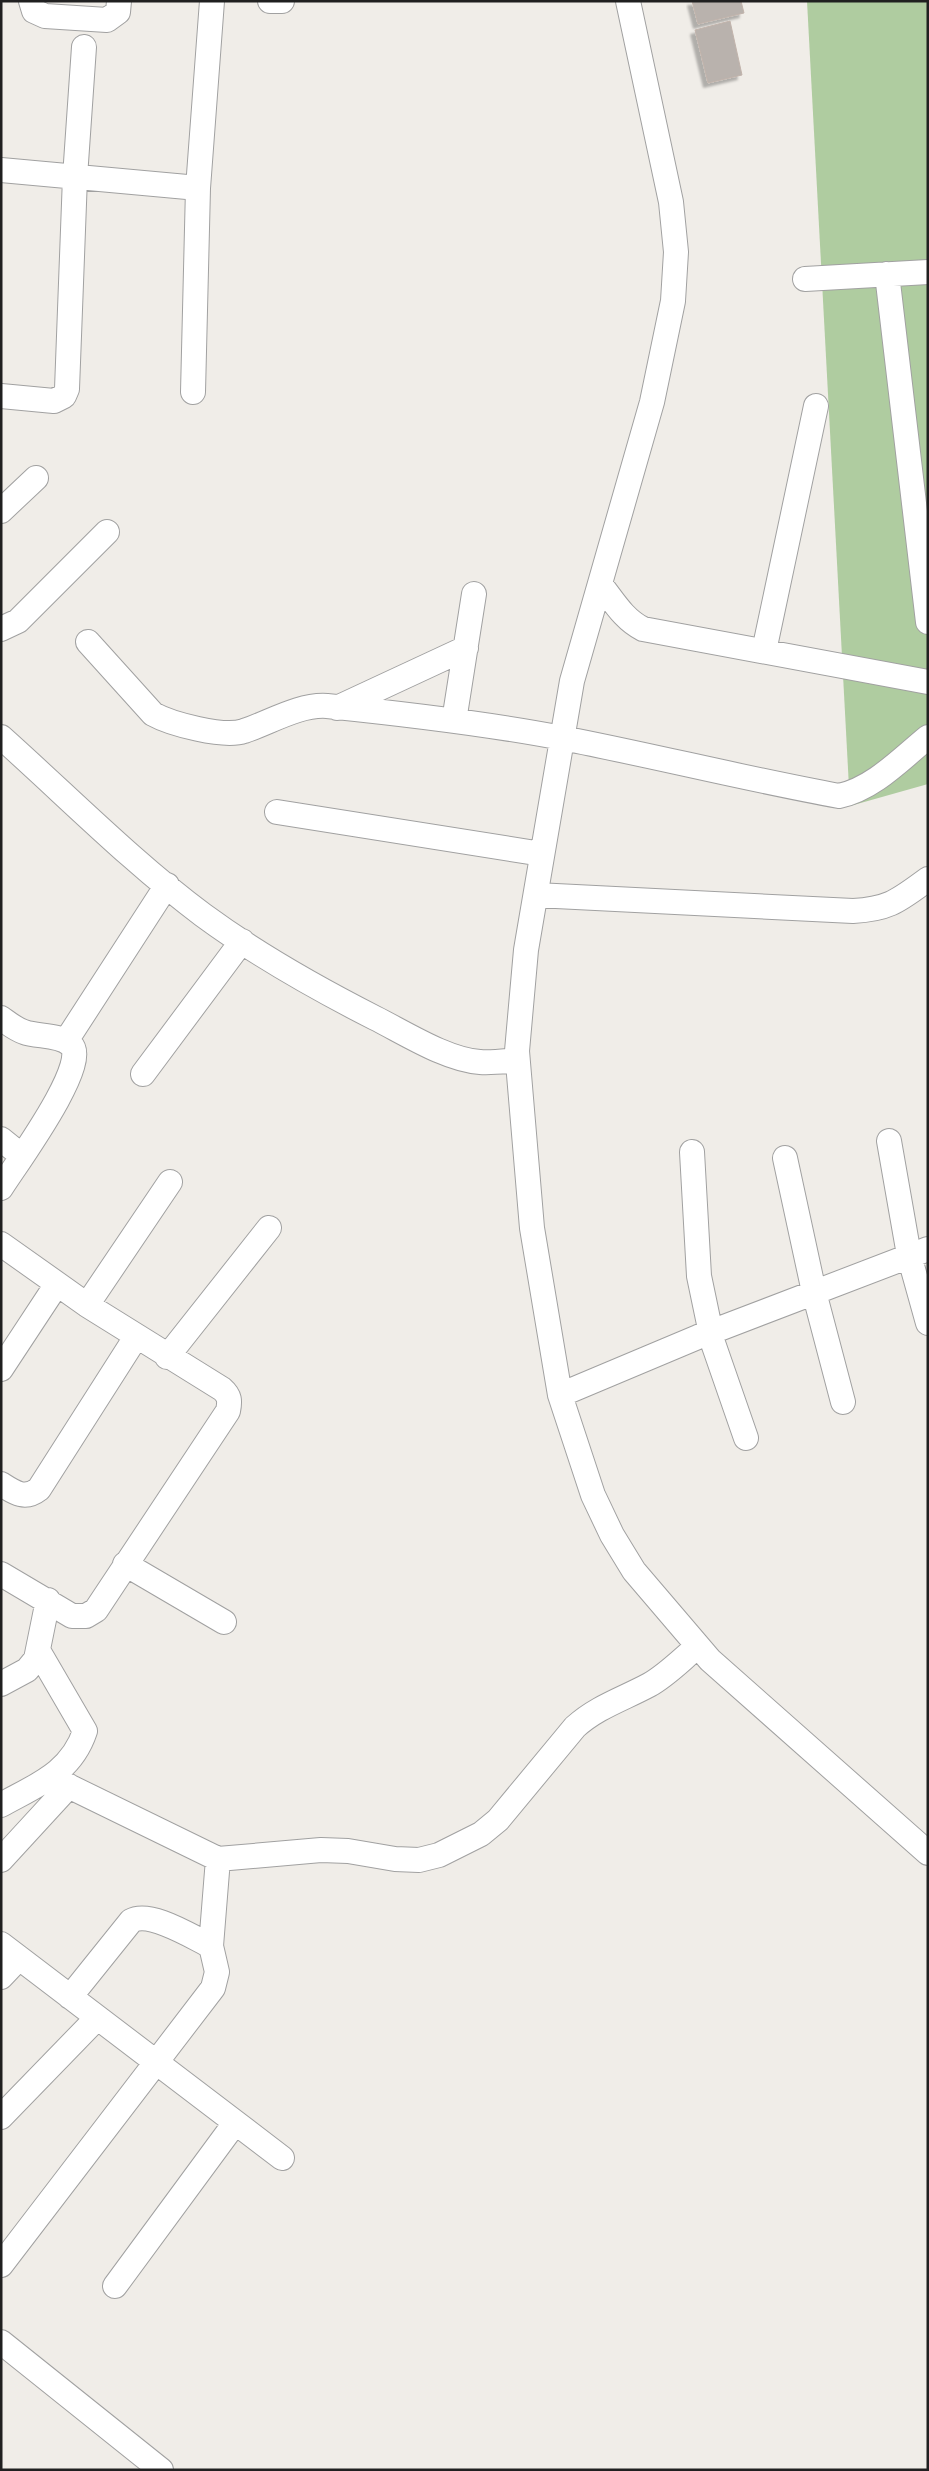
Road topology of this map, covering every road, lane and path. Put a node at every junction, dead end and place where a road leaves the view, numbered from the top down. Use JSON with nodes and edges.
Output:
{"nodes":[{"id":1,"x":30,"y":1,"type":"edge"},
{"id":2,"x":119,"y":1,"type":"edge"},
{"id":3,"x":212,"y":1,"type":"edge"},
{"id":4,"x":270,"y":1,"type":"edge"},
{"id":5,"x":282,"y":1,"type":"edge"},
{"id":6,"x":628,"y":1,"type":"edge"},
{"id":7,"x":84,"y":48,"type":"dead end"},
{"id":8,"x":1,"y":170,"type":"edge"},
{"id":9,"x":75,"y":177,"type":"junction"},
{"id":10,"x":198,"y":188,"type":"junction"},
{"id":11,"x":928,"y":272,"type":"edge"},
{"id":12,"x":887,"y":274,"type":"junction"},
{"id":13,"x":805,"y":279,"type":"dead end"},
{"id":14,"x":193,"y":392,"type":"dead end"},
{"id":15,"x":1,"y":396,"type":"edge"},
{"id":16,"x":816,"y":406,"type":"dead end"},
{"id":17,"x":36,"y":478,"type":"dead end"},
{"id":18,"x":1,"y":511,"type":"edge"},
{"id":19,"x":107,"y":532,"type":"dead end"},
{"id":20,"x":600,"y":584,"type":"junction"},
{"id":21,"x":474,"y":594,"type":"dead end"},
{"id":22,"x":928,"y":622,"type":"edge"},
{"id":23,"x":1,"y":629,"type":"edge"},
{"id":24,"x":88,"y":642,"type":"dead end"},
{"id":25,"x":466,"y":648,"type":"junction"},
{"id":26,"x":764,"y":651,"type":"junction"},
{"id":27,"x":928,"y":682,"type":"edge"},
{"id":28,"x":337,"y":708,"type":"junction"},
{"id":29,"x":454,"y":720,"type":"junction"},
{"id":30,"x":1,"y":736,"type":"edge"},
{"id":31,"x":928,"y":737,"type":"edge"},
{"id":32,"x":562,"y":738,"type":"junction"},
{"id":33,"x":277,"y":812,"type":"dead end"},
{"id":34,"x":542,"y":854,"type":"junction"},
{"id":35,"x":928,"y":879,"type":"edge"},
{"id":36,"x":167,"y":885,"type":"junction"},
{"id":37,"x":536,"y":895,"type":"junction"},
{"id":38,"x":242,"y":941,"type":"junction"},
{"id":39,"x":1,"y":1018,"type":"edge"},
{"id":40,"x":66,"y":1041,"type":"junction"},
{"id":41,"x":517,"y":1060,"type":"junction"},
{"id":42,"x":143,"y":1074,"type":"dead end"},
{"id":43,"x":1,"y":1139,"type":"edge"},
{"id":44,"x":889,"y":1140,"type":"dead end"},
{"id":45,"x":692,"y":1152,"type":"dead end"},
{"id":46,"x":22,"y":1156,"type":"junction"},
{"id":47,"x":785,"y":1158,"type":"dead end"},
{"id":48,"x":170,"y":1182,"type":"dead end"},
{"id":49,"x":1,"y":1188,"type":"edge"},
{"id":50,"x":269,"y":1228,"type":"dead end"},
{"id":51,"x":1,"y":1244,"type":"edge"},
{"id":52,"x":918,"y":1252,"type":"edge"},
{"id":53,"x":57,"y":1284,"type":"junction"},
{"id":54,"x":814,"y":1292,"type":"junction"},
{"id":55,"x":87,"y":1305,"type":"junction"},
{"id":56,"x":928,"y":1322,"type":"edge"},
{"id":57,"x":710,"y":1332,"type":"junction"},
{"id":58,"x":136,"y":1337,"type":"junction"},
{"id":59,"x":167,"y":1357,"type":"junction"},
{"id":60,"x":1,"y":1369,"type":"edge"},
{"id":61,"x":560,"y":1395,"type":"junction"},
{"id":62,"x":843,"y":1402,"type":"dead end"},
{"id":63,"x":746,"y":1438,"type":"dead end"},
{"id":64,"x":1,"y":1484,"type":"edge"},
{"id":65,"x":125,"y":1564,"type":"junction"},
{"id":66,"x":3,"y":1576,"type":"edge"},
{"id":67,"x":48,"y":1600,"type":"junction"},
{"id":68,"x":224,"y":1622,"type":"dead end"},
{"id":69,"x":698,"y":1646,"type":"junction"},
{"id":70,"x":39,"y":1652,"type":"junction"},
{"id":71,"x":1,"y":1684,"type":"edge"},
{"id":72,"x":60,"y":1782,"type":"junction"},
{"id":73,"x":1,"y":1805,"type":"edge"},
{"id":74,"x":928,"y":1853,"type":"edge"},
{"id":75,"x":218,"y":1859,"type":"junction"},
{"id":76,"x":1,"y":1860,"type":"edge"},
{"id":77,"x":211,"y":1946,"type":"junction"},
{"id":78,"x":10,"y":1951,"type":"edge"},
{"id":79,"x":1,"y":1977,"type":"edge"},
{"id":80,"x":70,"y":1997,"type":"junction"},
{"id":81,"x":97,"y":2018,"type":"junction"},
{"id":82,"x":155,"y":2062,"type":"junction"},
{"id":83,"x":1,"y":2117,"type":"edge"},
{"id":84,"x":235,"y":2123,"type":"junction"},
{"id":85,"x":282,"y":2158,"type":"dead end"},
{"id":86,"x":1,"y":2265,"type":"edge"},
{"id":87,"x":115,"y":2286,"type":"dead end"},
{"id":88,"x":1,"y":2342,"type":"edge"},
{"id":89,"x":161,"y":2470,"type":"edge"}],
"edges":[{"from":1,"to":2,"type":"street"},
{"from":3,"to":10,"type":"street"},
{"from":4,"to":5,"type":"street"},
{"from":6,"to":20,"type":"street"},
{"from":7,"to":9,"type":"street"},
{"from":8,"to":9,"type":"street"},
{"from":9,"to":10,"type":"street"},
{"from":9,"to":15,"type":"street"},
{"from":10,"to":14,"type":"street"},
{"from":11,"to":12,"type":"street"},
{"from":12,"to":13,"type":"street"},
{"from":12,"to":22,"type":"street"},
{"from":16,"to":26,"type":"street"},
{"from":17,"to":18,"type":"street"},
{"from":19,"to":23,"type":"street"},
{"from":20,"to":26,"type":"street"},
{"from":20,"to":32,"type":"street"},
{"from":21,"to":25,"type":"street"},
{"from":24,"to":28,"type":"street"},
{"from":25,"to":28,"type":"street"},
{"from":25,"to":29,"type":"street"},
{"from":26,"to":27,"type":"street"},
{"from":28,"to":29,"type":"street"},
{"from":29,"to":32,"type":"street"},
{"from":30,"to":36,"type":"street"},
{"from":31,"to":32,"type":"street"},
{"from":32,"to":34,"type":"street"},
{"from":33,"to":34,"type":"street"},
{"from":34,"to":37,"type":"street"},
{"from":35,"to":37,"type":"street"},
{"from":36,"to":38,"type":"street"},
{"from":36,"to":40,"type":"street"},
{"from":37,"to":41,"type":"street"},
{"from":38,"to":41,"type":"street"},
{"from":38,"to":42,"type":"street"},
{"from":39,"to":40,"type":"street"},
{"from":40,"to":46,"type":"street"},
{"from":41,"to":61,"type":"street"},
{"from":43,"to":46,"type":"street"},
{"from":44,"to":52,"type":"street"},
{"from":45,"to":57,"type":"street"},
{"from":46,"to":49,"type":"street"},
{"from":47,"to":54,"type":"street"},
{"from":48,"to":55,"type":"street"},
{"from":50,"to":59,"type":"street"},
{"from":51,"to":53,"type":"street"},
{"from":52,"to":54,"type":"street"},
{"from":52,"to":56,"type":"street"},
{"from":53,"to":55,"type":"street"},
{"from":53,"to":60,"type":"street"},
{"from":54,"to":57,"type":"street"},
{"from":54,"to":62,"type":"street"},
{"from":55,"to":58,"type":"street"},
{"from":57,"to":61,"type":"street"},
{"from":57,"to":63,"type":"street"},
{"from":58,"to":59,"type":"street"},
{"from":58,"to":64,"type":"street"},
{"from":59,"to":65,"type":"street"},
{"from":61,"to":69,"type":"street"},
{"from":65,"to":67,"type":"street"},
{"from":65,"to":68,"type":"street"},
{"from":66,"to":67,"type":"street"},
{"from":67,"to":70,"type":"street"},
{"from":69,"to":74,"type":"street"},
{"from":69,"to":75,"type":"street"},
{"from":70,"to":71,"type":"street"},
{"from":70,"to":72,"type":"street"},
{"from":72,"to":73,"type":"street"},
{"from":72,"to":75,"type":"street"},
{"from":72,"to":76,"type":"street"},
{"from":75,"to":77,"type":"street"},
{"from":77,"to":80,"type":"street"},
{"from":77,"to":82,"type":"street"},
{"from":78,"to":79,"type":"street"},
{"from":78,"to":80,"type":"street"},
{"from":80,"to":81,"type":"street"},
{"from":81,"to":82,"type":"street"},
{"from":81,"to":83,"type":"street"},
{"from":82,"to":84,"type":"street"},
{"from":82,"to":86,"type":"street"},
{"from":84,"to":85,"type":"street"},
{"from":84,"to":87,"type":"street"},
{"from":88,"to":89,"type":"street"}]}
